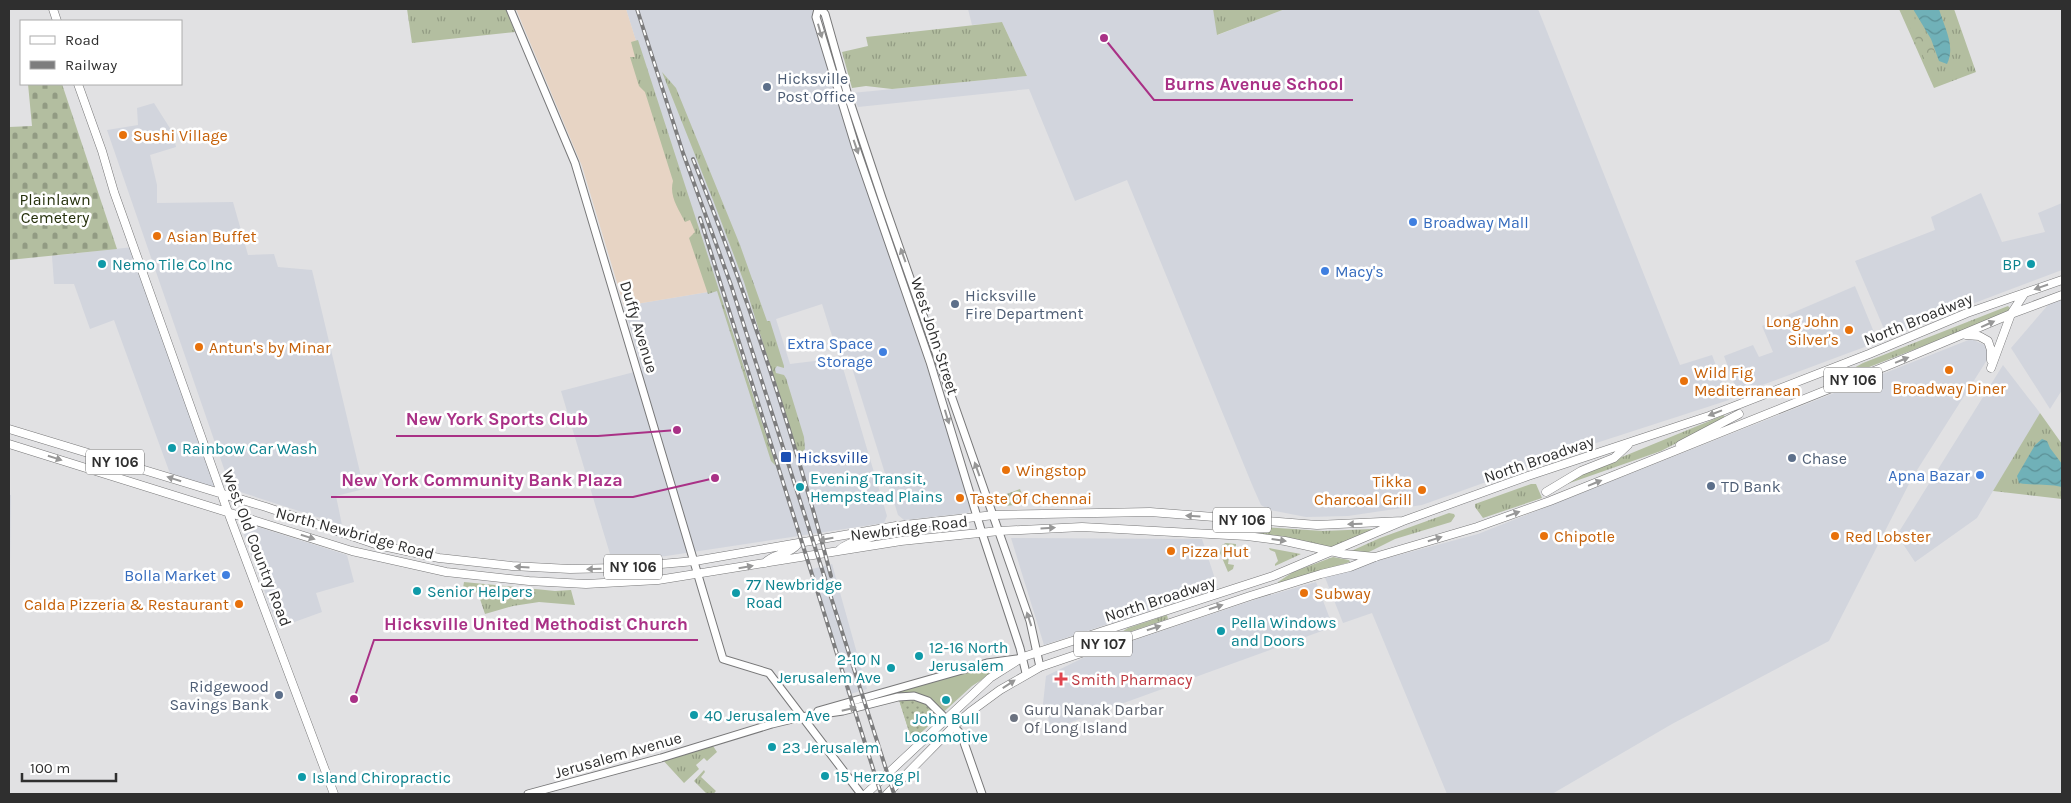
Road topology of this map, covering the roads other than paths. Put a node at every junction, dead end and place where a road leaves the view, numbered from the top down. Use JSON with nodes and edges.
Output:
{"nodes":[{"id":1,"x":510,"y":9,"type":"edge"},
{"id":2,"x":820,"y":9,"type":"edge"},
{"id":3,"x":825,"y":48,"type":"junction"},
{"id":4,"x":835,"y":51,"type":"junction"},
{"id":5,"x":78,"y":85,"type":"edge"},
{"id":6,"x":898,"y":268,"type":"junction"},
{"id":7,"x":2062,"y":280,"type":"edge"},
{"id":8,"x":913,"y":284,"type":"junction"},
{"id":9,"x":2024,"y":294,"type":"junction"},
{"id":10,"x":2062,"y":295,"type":"edge"},
{"id":11,"x":2011,"y":314,"type":"junction"},
{"id":12,"x":1964,"y":335,"type":"junction"},
{"id":13,"x":1739,"y":414,"type":"dead end"},
{"id":14,"x":9,"y":429,"type":"edge"},
{"id":15,"x":1631,"y":442,"type":"junction"},
{"id":16,"x":9,"y":444,"type":"edge"},
{"id":17,"x":1662,"y":456,"type":"junction"},
{"id":18,"x":1546,"y":492,"type":"dead end"},
{"id":19,"x":221,"y":493,"type":"junction"},
{"id":20,"x":228,"y":512,"type":"junction"},
{"id":21,"x":994,"y":515,"type":"junction"},
{"id":22,"x":978,"y":517,"type":"junction"},
{"id":23,"x":1403,"y":521,"type":"junction"},
{"id":24,"x":886,"y":528,"type":"junction"},
{"id":25,"x":999,"y":531,"type":"junction"},
{"id":26,"x":982,"y":533,"type":"junction"},
{"id":27,"x":363,"y":540,"type":"junction"},
{"id":28,"x":797,"y":544,"type":"junction"},
{"id":29,"x":838,"y":551,"type":"junction"},
{"id":30,"x":1331,"y":552,"type":"junction"},
{"id":31,"x":362,"y":553,"type":"junction"},
{"id":32,"x":1376,"y":557,"type":"junction"},
{"id":33,"x":448,"y":560,"type":"junction"},
{"id":34,"x":695,"y":561,"type":"junction"},
{"id":35,"x":765,"y":563,"type":"junction"},
{"id":36,"x":446,"y":572,"type":"junction"},
{"id":37,"x":698,"y":575,"type":"junction"},
{"id":38,"x":1038,"y":653,"type":"junction"},
{"id":39,"x":1023,"y":658,"type":"junction"},
{"id":40,"x":1040,"y":666,"type":"junction"},
{"id":41,"x":1026,"y":674,"type":"junction"},
{"id":42,"x":801,"y":717,"type":"junction"},
{"id":43,"x":947,"y":718,"type":"junction"},
{"id":44,"x":954,"y":726,"type":"junction"},
{"id":45,"x":334,"y":794,"type":"edge"},
{"id":46,"x":528,"y":794,"type":"edge"},
{"id":47,"x":861,"y":794,"type":"edge"},
{"id":48,"x":866,"y":794,"type":"edge"},
{"id":49,"x":887,"y":794,"type":"edge"},
{"id":50,"x":982,"y":794,"type":"edge"}],
"edges":[{"from":1,"to":34,"type":"main road","name":"Duffy Avenue"},
{"from":2,"to":3,"type":"main road","name":"West John Street","one_way":true},
{"from":2,"to":4,"type":"main road","name":"West John Street"},
{"from":3,"to":4,"type":"main road"},
{"from":3,"to":6,"type":"main road","name":"West John Street","one_way":true},
{"from":8,"to":4,"type":"main road","name":"West John Street","one_way":true},
{"from":5,"to":19,"type":"main road","name":"West Old Country Road"},
{"from":6,"to":8,"type":"main road"},
{"from":6,"to":22,"type":"main road","name":"West John Street","one_way":true},
{"from":7,"to":9,"type":"main road","name":"North Broadway","number":"NY 106","one_way":true},
{"from":21,"to":8,"type":"main road","name":"West John Street","one_way":true},
{"from":9,"to":11,"type":"main road"},
{"from":9,"to":15,"type":"main road","name":"North Broadway","number":"NY 106","one_way":true},
{"from":10,"to":11,"type":"main road","name":"North Broadway","number":"NY 106"},
{"from":12,"to":11,"type":"main road","name":"North Broadway","number":"NY 106","one_way":true},
{"from":11,"to":12,"type":"main road"},
{"from":17,"to":12,"type":"main road","name":"North Broadway","number":"NY 106","one_way":true},
{"from":13,"to":17,"type":"main road"},
{"from":19,"to":14,"type":"main road","number":"NY 106","one_way":true},
{"from":15,"to":18,"type":"main road"},
{"from":15,"to":23,"type":"main road","name":"North Broadway","number":"NY 106"},
{"from":16,"to":20,"type":"main road","number":"NY 106","one_way":true},
{"from":32,"to":17,"type":"main road","name":"North Broadway","number":"NY 106","one_way":true},
{"from":19,"to":20,"type":"main road","name":"West Old Country Road"},
{"from":19,"to":27,"type":"main road","number":"NY 106"},
{"from":20,"to":31,"type":"main road","name":"North Newbridge Road","number":"NY 106","one_way":true},
{"from":20,"to":45,"type":"main road","name":"West Old Country Road"},
{"from":21,"to":22,"type":"main road","number":"NY 106"},
{"from":23,"to":21,"type":"main road","number":"NY 106","one_way":true},
{"from":21,"to":25,"type":"main road","name":"West John Street"},
{"from":22,"to":24,"type":"main road","number":"NY 106"},
{"from":22,"to":26,"type":"main road","name":"West John Street"},
{"from":23,"to":30,"type":"main road","name":"North Broadway","number":"NY 107"},
{"from":24,"to":28,"type":"main road","number":"NY 106","one_way":true},
{"from":24,"to":29,"type":"main road"},
{"from":25,"to":26,"type":"main road","name":"Newbridge Road","number":"NY 106"},
{"from":25,"to":30,"type":"main road","name":"Newbridge Road","number":"NY 106","one_way":true},
{"from":38,"to":25,"type":"main road","name":"West John Street","one_way":true},
{"from":26,"to":29,"type":"main road","name":"Newbridge Road","number":"NY 106"},
{"from":26,"to":39,"type":"main road","name":"West John Street"},
{"from":27,"to":31,"type":"main road"},
{"from":27,"to":33,"type":"main road","name":"North Newbridge Road","number":"NY 106"},
{"from":28,"to":34,"type":"main road","number":"NY 106"},
{"from":28,"to":35,"type":"main road"},
{"from":29,"to":35,"type":"main road","name":"Newbridge Road","number":"NY 106"},
{"from":30,"to":32,"type":"main road","name":"Newbridge Road","number":"NY 106"},
{"from":30,"to":38,"type":"main road","name":"North Broadway","number":"NY 107"},
{"from":31,"to":36,"type":"main road","name":"North Newbridge Road","number":"NY 106"},
{"from":40,"to":32,"type":"main road","name":"North Broadway","number":"NY 107","one_way":true},
{"from":34,"to":33,"type":"main road","number":"NY 106","one_way":true},
{"from":33,"to":36,"type":"main road"},
{"from":34,"to":37,"type":"main road","name":"Duffy Avenue"},
{"from":37,"to":35,"type":"main road","name":"Newbridge Road","number":"NY 106","one_way":true},
{"from":36,"to":37,"type":"main road","name":"Newbridge Road","number":"NY 106"},
{"from":37,"to":42,"type":"main road","name":"Duffy Avenue"},
{"from":38,"to":39,"type":"main road","name":"North Broadway","number":"NY 107"},
{"from":38,"to":40,"type":"main road","name":"West John Street"},
{"from":39,"to":41,"type":"main road","name":"West John Street"},
{"from":39,"to":42,"type":"main road","name":"Jerusalem Avenue"},
{"from":39,"to":43,"type":"main road","number":"NY 107"},
{"from":40,"to":41,"type":"main road","name":"North Broadway","number":"NY 107"},
{"from":44,"to":41,"type":"main road","number":"NY 107","one_way":true},
{"from":42,"to":43,"type":"main road","name":"Jerusalem Avenue","one_way":true},
{"from":42,"to":46,"type":"main road","name":"Jerusalem Avenue"},
{"from":42,"to":47,"type":"main road"},
{"from":43,"to":44,"type":"main road","name":"Jerusalem Avenue"},
{"from":43,"to":48,"type":"main road","number":"NY 107"},
{"from":44,"to":49,"type":"main road","number":"NY 107"},
{"from":44,"to":50,"type":"main road","name":"Jerusalem Avenue"}]}
